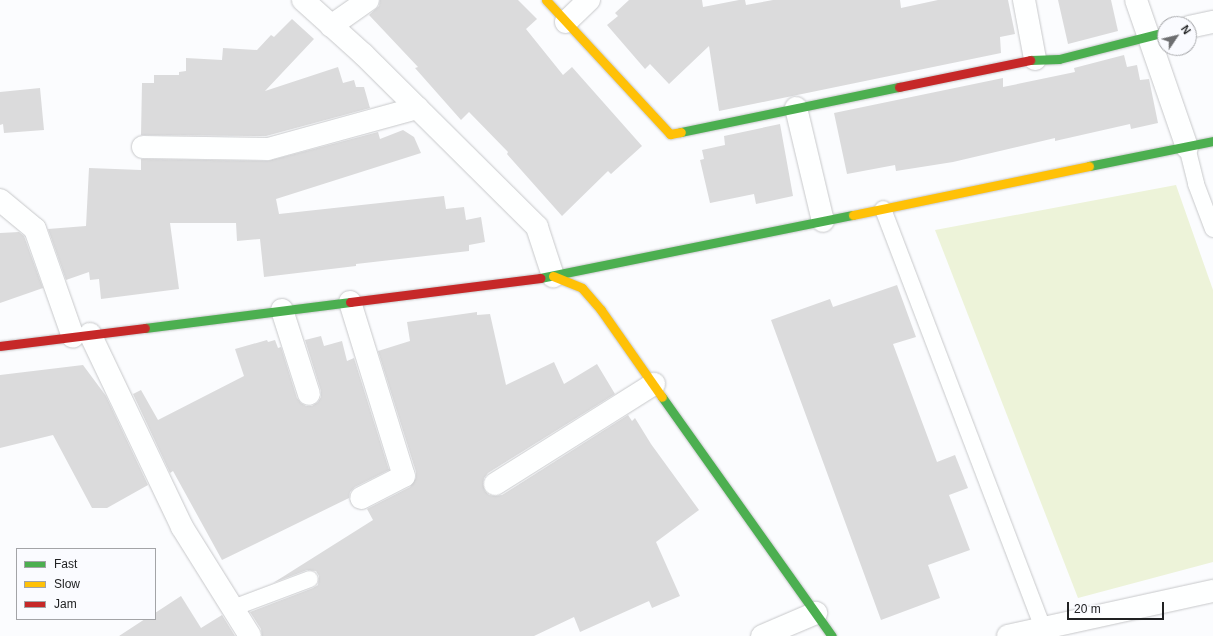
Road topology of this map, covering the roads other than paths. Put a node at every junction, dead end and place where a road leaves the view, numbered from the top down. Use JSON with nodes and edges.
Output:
{"nodes":[{"id":1,"x":303,"y":0,"type":"edge"},
{"id":2,"x":368,"y":0,"type":"edge"},
{"id":3,"x":546,"y":0,"type":"edge"},
{"id":4,"x":589,"y":0,"type":"edge"},
{"id":5,"x":1024,"y":0,"type":"edge"},
{"id":6,"x":1136,"y":0,"type":"edge"},
{"id":7,"x":566,"y":22,"type":"junction"},
{"id":8,"x":1213,"y":22,"type":"edge"},
{"id":9,"x":1197,"y":25,"type":"edge"},
{"id":10,"x":330,"y":26,"type":"junction"},
{"id":11,"x":1157,"y":34,"type":"edge"},
{"id":12,"x":1163,"y":56,"type":"edge"},
{"id":13,"x":1035,"y":59,"type":"junction"},
{"id":14,"x":417,"y":108,"type":"junction"},
{"id":15,"x":796,"y":108,"type":"junction"},
{"id":16,"x":1213,"y":141,"type":"edge"},
{"id":17,"x":142,"y":147,"type":"dead end"},
{"id":18,"x":1187,"y":147,"type":"junction"},
{"id":19,"x":0,"y":200,"type":"edge"},
{"id":20,"x":883,"y":209,"type":"junction"},
{"id":21,"x":823,"y":221,"type":"junction"},
{"id":22,"x":1213,"y":229,"type":"edge"},
{"id":23,"x":552,"y":276,"type":"junction"},
{"id":24,"x":350,"y":302,"type":"junction"},
{"id":25,"x":282,"y":310,"type":"junction"},
{"id":26,"x":81,"y":335,"type":"junction"},
{"id":27,"x":0,"y":346,"type":"edge"},
{"id":28,"x":654,"y":384,"type":"junction"},
{"id":29,"x":309,"y":394,"type":"dead end"},
{"id":30,"x":494,"y":484,"type":"dead end"},
{"id":31,"x":361,"y":498,"type":"dead end"},
{"id":32,"x":310,"y":579,"type":"dead end"},
{"id":33,"x":1213,"y":591,"type":"edge"},
{"id":34,"x":233,"y":608,"type":"junction"},
{"id":35,"x":816,"y":613,"type":"junction"},
{"id":36,"x":1043,"y":628,"type":"junction"},
{"id":37,"x":250,"y":636,"type":"edge"},
{"id":38,"x":762,"y":636,"type":"edge"},
{"id":39,"x":832,"y":636,"type":"edge"},
{"id":40,"x":1008,"y":636,"type":"edge"}],
"edges":[{"from":1,"to":10,"type":"street"},
{"from":2,"to":10,"type":"street"},
{"from":3,"to":7,"type":"street"},
{"from":4,"to":7,"type":"street"},
{"from":5,"to":13,"type":"street"},
{"from":6,"to":11,"type":"street"},
{"from":7,"to":15,"type":"street"},
{"from":8,"to":9,"type":"street"},
{"from":10,"to":14,"type":"street"},
{"from":11,"to":13,"type":"street"},
{"from":12,"to":18,"type":"street"},
{"from":13,"to":15,"type":"street"},
{"from":14,"to":17,"type":"street"},
{"from":14,"to":23,"type":"street"},
{"from":15,"to":21,"type":"street"},
{"from":16,"to":18,"type":"street"},
{"from":18,"to":20,"type":"street"},
{"from":18,"to":22,"type":"lane"},
{"from":19,"to":26,"type":"street"},
{"from":20,"to":21,"type":"street"},
{"from":20,"to":36,"type":"lane"},
{"from":21,"to":23,"type":"street"},
{"from":23,"to":24,"type":"street"},
{"from":23,"to":28,"type":"street"},
{"from":24,"to":25,"type":"street"},
{"from":24,"to":31,"type":"street"},
{"from":25,"to":26,"type":"street"},
{"from":25,"to":29,"type":"street"},
{"from":26,"to":27,"type":"street"},
{"from":26,"to":34,"type":"street"},
{"from":28,"to":30,"type":"street"},
{"from":28,"to":35,"type":"street"},
{"from":32,"to":34,"type":"lane"},
{"from":33,"to":36,"type":"street"},
{"from":34,"to":37,"type":"street"},
{"from":35,"to":38,"type":"street"},
{"from":35,"to":39,"type":"street"},
{"from":36,"to":40,"type":"street"}]}
